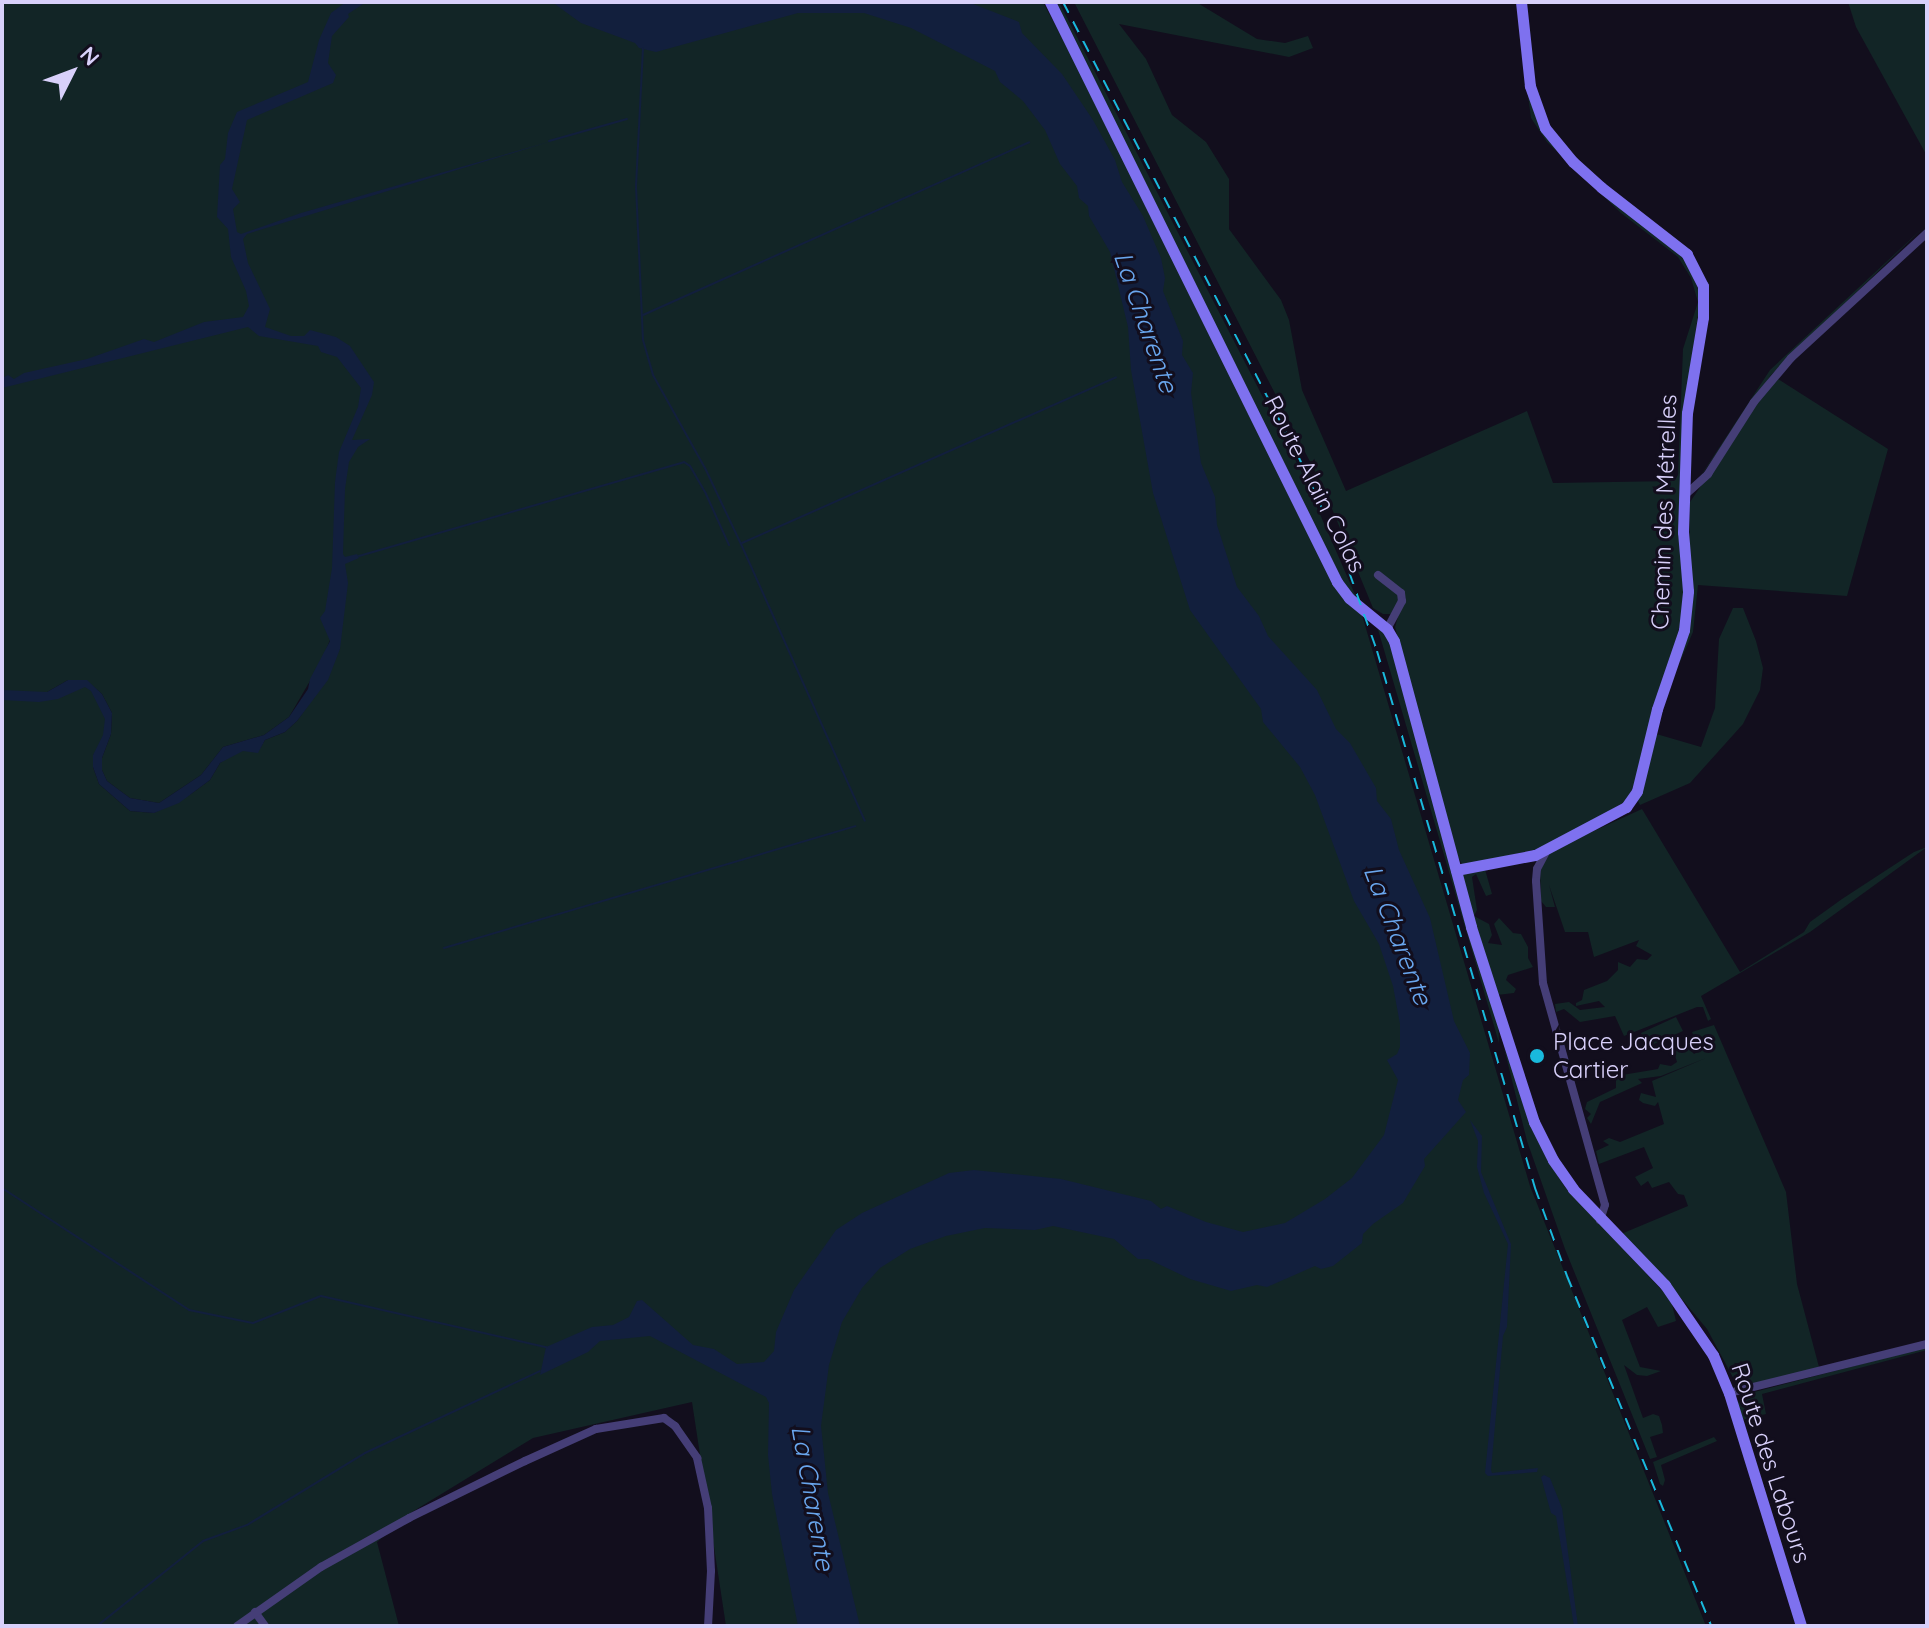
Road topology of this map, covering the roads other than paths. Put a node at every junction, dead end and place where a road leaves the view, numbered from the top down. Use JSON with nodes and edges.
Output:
{"nodes":[{"id":1,"x":1050,"y":2,"type":"edge"},
{"id":2,"x":1521,"y":2,"type":"edge"},
{"id":3,"x":1927,"y":233,"type":"edge"},
{"id":4,"x":1685,"y":495,"type":"junction"},
{"id":5,"x":1378,"y":575,"type":"dead end"},
{"id":6,"x":1387,"y":629,"type":"junction"},
{"id":7,"x":1548,"y":849,"type":"junction"},
{"id":8,"x":1456,"y":870,"type":"junction"},
{"id":9,"x":1600,"y":1220,"type":"junction"},
{"id":10,"x":1627,"y":1247,"type":"joint"},
{"id":11,"x":1927,"y":1344,"type":"edge"},
{"id":12,"x":1729,"y":1393,"type":"junction"},
{"id":13,"x":255,"y":1612,"type":"junction"},
{"id":14,"x":237,"y":1626,"type":"edge"},
{"id":15,"x":265,"y":1626,"type":"edge"},
{"id":16,"x":708,"y":1626,"type":"edge"},
{"id":17,"x":1801,"y":1626,"type":"edge"}],
"edges":[{"from":1,"to":6,"type":"street","name":"Route Alain Colas"},
{"from":2,"to":4,"type":"street","name":"Chemin des Métrelles"},
{"from":3,"to":4,"type":"street"},
{"from":4,"to":7,"type":"street","name":"Chemin des Métrelles"},
{"from":5,"to":6,"type":"street"},
{"from":6,"to":8,"type":"street","name":"Route Alain Colas"},
{"from":7,"to":8,"type":"street","name":"Chemin des Métrelles"},
{"from":7,"to":9,"type":"street"},
{"from":8,"to":9,"type":"street","name":"Route Alain Colas"},
{"from":9,"to":10,"type":"street","name":"Route Alain Colas"},
{"from":10,"to":12,"type":"street","name":"Route des Labours"},
{"from":11,"to":12,"type":"street"},
{"from":12,"to":17,"type":"street","name":"Route des Labours"},
{"from":13,"to":14,"type":"street"},
{"from":13,"to":15,"type":"street"},
{"from":13,"to":16,"type":"street"}]}
